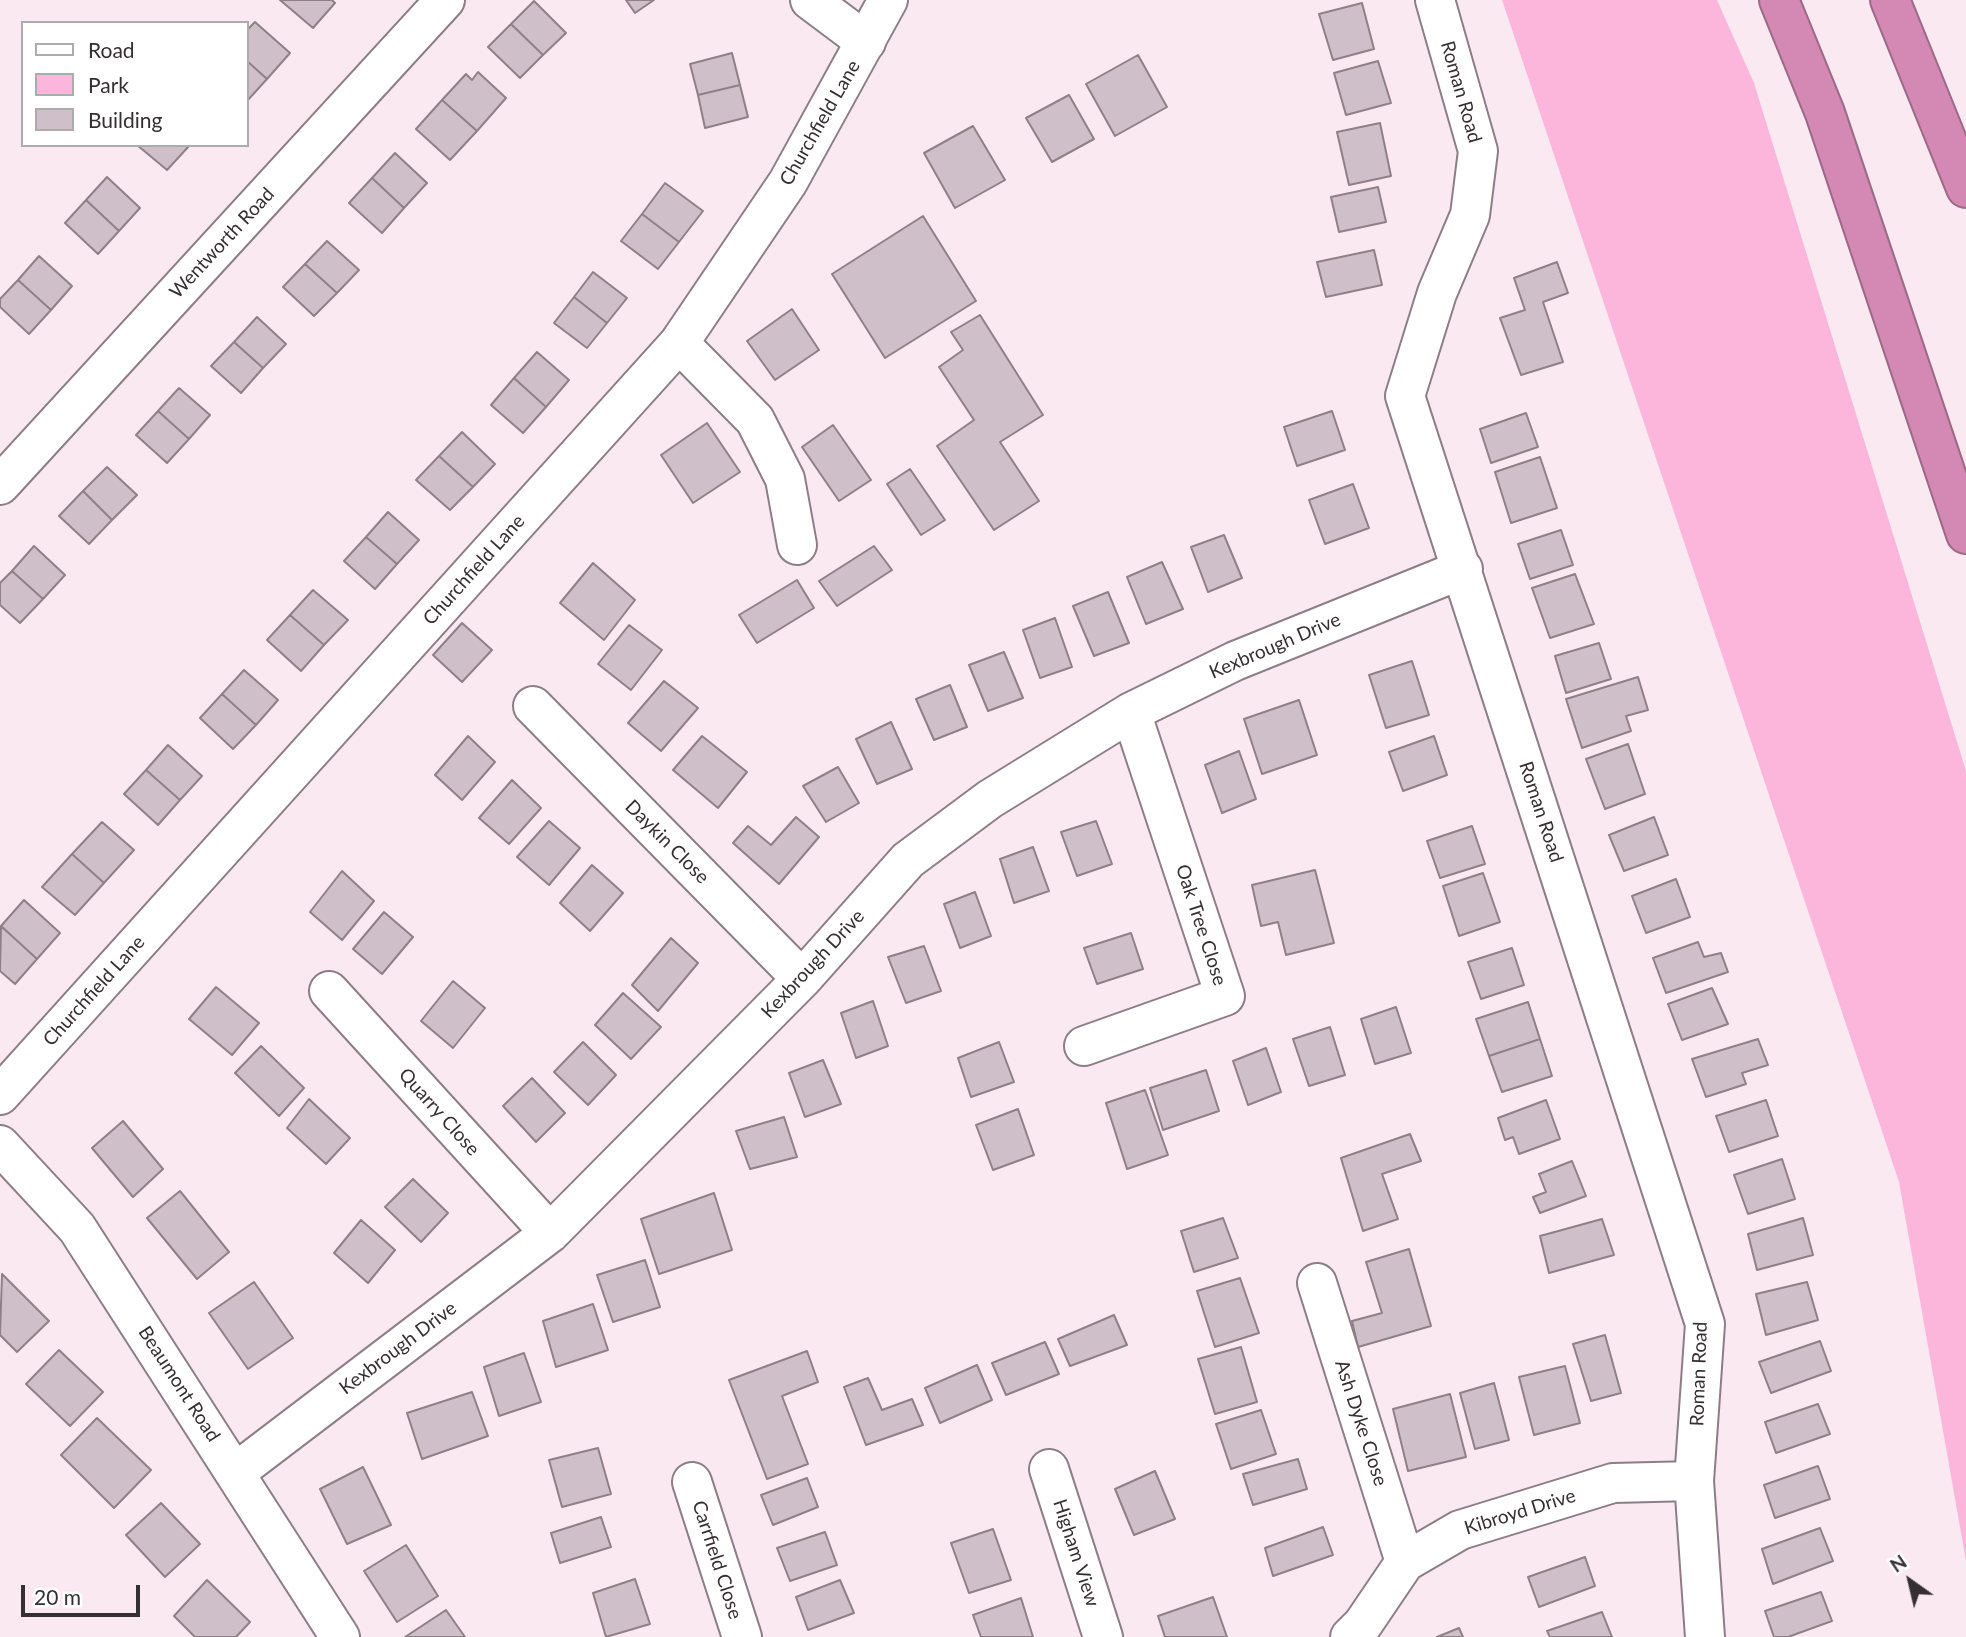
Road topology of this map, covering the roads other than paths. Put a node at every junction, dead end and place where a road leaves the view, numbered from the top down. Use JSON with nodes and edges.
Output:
{"nodes":[{"id":1,"x":445,"y":0,"type":"edge"},
{"id":2,"x":810,"y":0,"type":"edge"},
{"id":3,"x":888,"y":0,"type":"edge"},
{"id":4,"x":1436,"y":0,"type":"edge"},
{"id":5,"x":1779,"y":0,"type":"edge"},
{"id":6,"x":1890,"y":0,"type":"edge"},
{"id":7,"x":866,"y":42,"type":"junction"},
{"id":8,"x":1966,"y":188,"type":"edge"},
{"id":9,"x":679,"y":343,"type":"junction"},
{"id":10,"x":0,"y":485,"type":"edge"},
{"id":11,"x":1966,"y":534,"type":"edge"},
{"id":12,"x":797,"y":545,"type":"dead end"},
{"id":13,"x":1463,"y":569,"type":"junction"},
{"id":14,"x":533,"y":706,"type":"dead end"},
{"id":15,"x":1130,"y":712,"type":"junction"},
{"id":16,"x":802,"y":979,"type":"junction"},
{"id":17,"x":329,"y":991,"type":"dead end"},
{"id":18,"x":1084,"y":1046,"type":"dead end"},
{"id":19,"x":0,"y":1096,"type":"edge"},
{"id":20,"x":0,"y":1145,"type":"edge"},
{"id":21,"x":550,"y":1233,"type":"junction"},
{"id":22,"x":1317,"y":1283,"type":"dead end"},
{"id":23,"x":1049,"y":1469,"type":"dead end"},
{"id":24,"x":236,"y":1472,"type":"junction"},
{"id":25,"x":1694,"y":1481,"type":"junction"},
{"id":26,"x":692,"y":1482,"type":"dead end"},
{"id":27,"x":1405,"y":1563,"type":"junction"},
{"id":28,"x":340,"y":1637,"type":"edge"},
{"id":29,"x":742,"y":1637,"type":"edge"},
{"id":30,"x":1103,"y":1637,"type":"edge"},
{"id":31,"x":1350,"y":1637,"type":"edge"},
{"id":32,"x":1706,"y":1637,"type":"edge"}],
"edges":[{"from":1,"to":10,"type":"street","name":"Wentworth Road"},
{"from":2,"to":7,"type":"street"},
{"from":3,"to":7,"type":"street","name":"Churchfield Lane"},
{"from":4,"to":13,"type":"street","name":"Roman Road"},
{"from":5,"to":11,"type":"highway"},
{"from":6,"to":8,"type":"highway"},
{"from":7,"to":9,"type":"street","name":"Churchfield Lane"},
{"from":9,"to":12,"type":"street"},
{"from":9,"to":19,"type":"street","name":"Churchfield Lane"},
{"from":13,"to":15,"type":"street","name":"Kexbrough Drive"},
{"from":13,"to":25,"type":"street","name":"Roman Road"},
{"from":14,"to":16,"type":"street","name":"Daykin Close"},
{"from":15,"to":16,"type":"street","name":"Kexbrough Drive"},
{"from":15,"to":18,"type":"street","name":"Oak Tree Close"},
{"from":16,"to":21,"type":"street","name":"Kexbrough Drive"},
{"from":17,"to":21,"type":"street","name":"Quarry Close"},
{"from":20,"to":24,"type":"street","name":"Beaumont Road"},
{"from":21,"to":24,"type":"street","name":"Kexbrough Drive"},
{"from":22,"to":27,"type":"street","name":"Ash Dyke Close"},
{"from":23,"to":30,"type":"street","name":"Higham View"},
{"from":24,"to":28,"type":"street","name":"Beaumont Road"},
{"from":25,"to":27,"type":"street","name":"Kibroyd Drive"},
{"from":25,"to":32,"type":"street","name":"Roman Road"},
{"from":26,"to":29,"type":"street","name":"Carrfield Close"},
{"from":27,"to":31,"type":"street","name":"Kibroyd Drive"}]}
